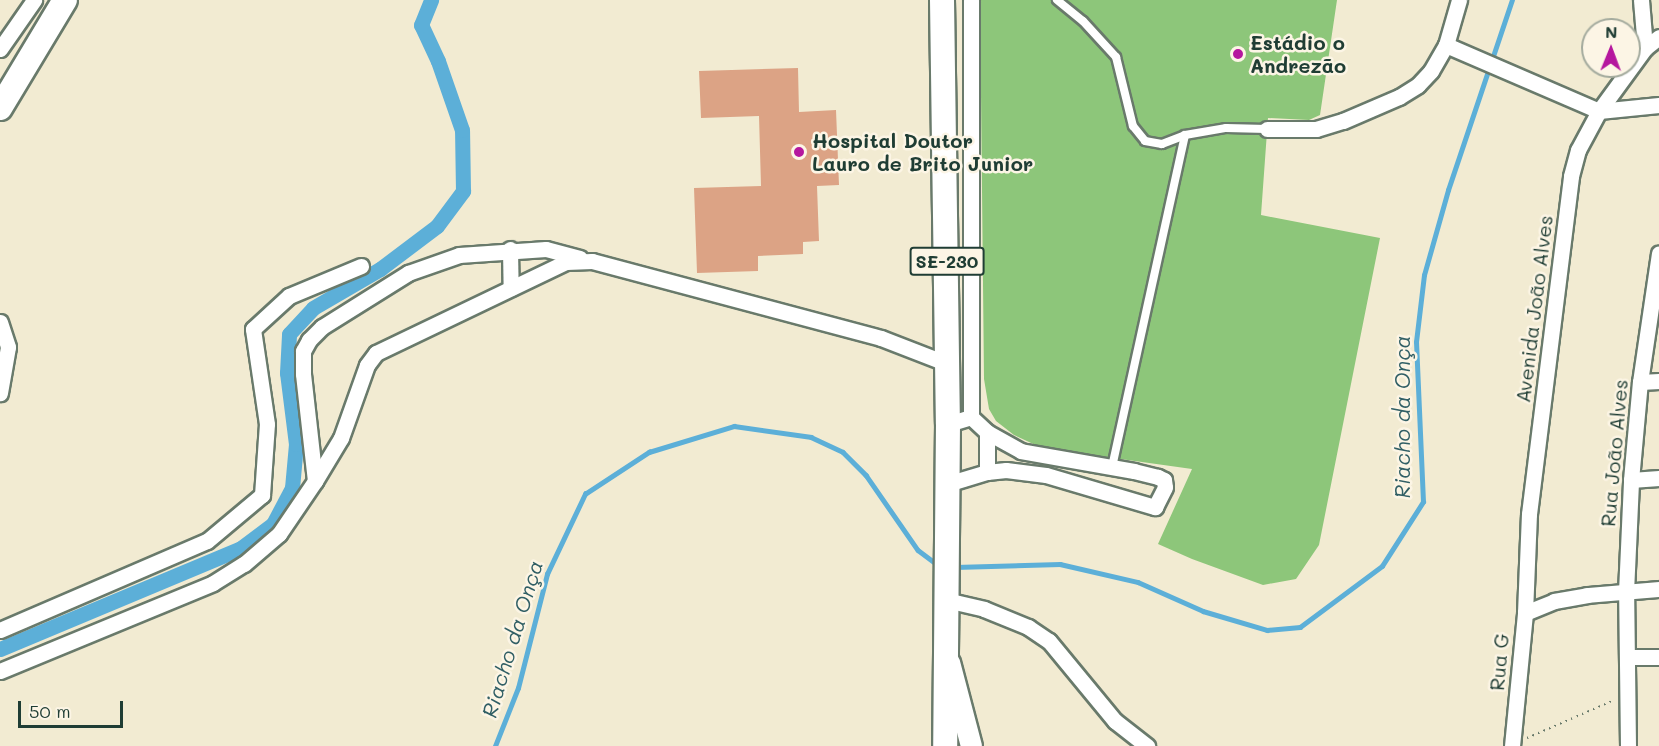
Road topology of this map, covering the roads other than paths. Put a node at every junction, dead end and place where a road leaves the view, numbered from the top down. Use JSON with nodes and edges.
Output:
{"nodes":[{"id":1,"x":34,"y":0,"type":"edge"},
{"id":2,"x":65,"y":0,"type":"edge"},
{"id":3,"x":942,"y":0,"type":"edge"},
{"id":4,"x":971,"y":0,"type":"edge"},
{"id":5,"x":1057,"y":0,"type":"edge"},
{"id":6,"x":1458,"y":0,"type":"edge"},
{"id":7,"x":1641,"y":0,"type":"edge"},
{"id":8,"x":1659,"y":37,"type":"edge"},
{"id":9,"x":2,"y":41,"type":"edge"},
{"id":10,"x":1446,"y":45,"type":"junction"},
{"id":11,"x":1645,"y":48,"type":"junction"},
{"id":12,"x":1659,"y":105,"type":"edge"},
{"id":13,"x":0,"y":108,"type":"edge"},
{"id":14,"x":1599,"y":111,"type":"junction"},
{"id":15,"x":1267,"y":129,"type":"joint"},
{"id":16,"x":1185,"y":135,"type":"junction"},
{"id":17,"x":510,"y":249,"type":"junction"},
{"id":18,"x":1659,"y":253,"type":"edge"},
{"id":19,"x":592,"y":261,"type":"junction"},
{"id":20,"x":361,"y":266,"type":"dead end"},
{"id":21,"x":511,"y":288,"type":"junction"},
{"id":22,"x":0,"y":322,"type":"edge"},
{"id":23,"x":948,"y":364,"type":"junction"},
{"id":24,"x":1659,"y":381,"type":"edge"},
{"id":25,"x":1640,"y":382,"type":"junction"},
{"id":26,"x":0,"y":393,"type":"edge"},
{"id":27,"x":960,"y":421,"type":"junction"},
{"id":28,"x":987,"y":432,"type":"junction"},
{"id":29,"x":1112,"y":467,"type":"junction"},
{"id":30,"x":987,"y":472,"type":"junction"},
{"id":31,"x":1659,"y":478,"type":"edge"},
{"id":32,"x":1631,"y":480,"type":"junction"},
{"id":33,"x":315,"y":481,"type":"junction"},
{"id":34,"x":947,"y":484,"type":"junction"},
{"id":35,"x":1659,"y":589,"type":"edge"},
{"id":36,"x":1626,"y":592,"type":"junction"},
{"id":37,"x":946,"y":596,"type":"junction"},
{"id":38,"x":1525,"y":613,"type":"junction"},
{"id":39,"x":0,"y":630,"type":"edge"},
{"id":40,"x":946,"y":650,"type":"junction"},
{"id":41,"x":1627,"y":657,"type":"junction"},
{"id":42,"x":1659,"y":657,"type":"edge"},
{"id":43,"x":0,"y":670,"type":"edge"},
{"id":44,"x":1513,"y":745,"type":"edge"},
{"id":45,"x":945,"y":746,"type":"edge"},
{"id":46,"x":971,"y":746,"type":"edge"},
{"id":47,"x":1147,"y":746,"type":"edge"},
{"id":48,"x":1628,"y":746,"type":"edge"}],
"edges":[{"from":1,"to":9,"type":"street"},
{"from":2,"to":13,"type":"main road"},
{"from":3,"to":23,"type":"main road","number":"SE-230"},
{"from":4,"to":27,"type":"street"},
{"from":5,"to":16,"type":"lane"},
{"from":6,"to":10,"type":"street"},
{"from":7,"to":11,"type":"street"},
{"from":8,"to":11,"type":"street","name":"Avenida João Alves"},
{"from":10,"to":14,"type":"street"},
{"from":10,"to":15,"type":"street"},
{"from":11,"to":14,"type":"street","name":"Avenida João Alves"},
{"from":12,"to":14,"type":"street"},
{"from":14,"to":38,"type":"street","name":"Avenida João Alves"},
{"from":15,"to":16,"type":"lane"},
{"from":16,"to":29,"type":"lane"},
{"from":17,"to":19,"type":"street"},
{"from":17,"to":21,"type":"street"},
{"from":17,"to":33,"type":"street"},
{"from":18,"to":25,"type":"street","name":"Rua João Alves"},
{"from":19,"to":21,"type":"street"},
{"from":19,"to":23,"type":"street"},
{"from":20,"to":39,"type":"street"},
{"from":21,"to":33,"type":"street"},
{"from":22,"to":26,"type":"street"},
{"from":23,"to":27,"type":"main road","number":"SE-230"},
{"from":24,"to":25,"type":"street"},
{"from":25,"to":32,"type":"street","name":"Rua João Alves"},
{"from":27,"to":28,"type":"street"},
{"from":27,"to":34,"type":"main road","number":"SE-230"},
{"from":28,"to":29,"type":"street"},
{"from":28,"to":30,"type":"street"},
{"from":29,"to":30,"type":"street"},
{"from":30,"to":34,"type":"street"},
{"from":31,"to":32,"type":"street"},
{"from":32,"to":36,"type":"street","name":"Rua João Alves"},
{"from":33,"to":43,"type":"street"},
{"from":34,"to":37,"type":"main road","number":"SE-230"},
{"from":35,"to":36,"type":"street","name":"Rua G"},
{"from":36,"to":38,"type":"street","name":"Rua G"},
{"from":36,"to":41,"type":"street","name":"Rua João Alves"},
{"from":37,"to":40,"type":"main road","number":"SE-230"},
{"from":37,"to":47,"type":"street"},
{"from":38,"to":44,"type":"street","name":"Rua G"},
{"from":40,"to":45,"type":"main road","number":"SE-230"},
{"from":40,"to":46,"type":"street"},
{"from":41,"to":42,"type":"street"},
{"from":41,"to":48,"type":"street"}]}
